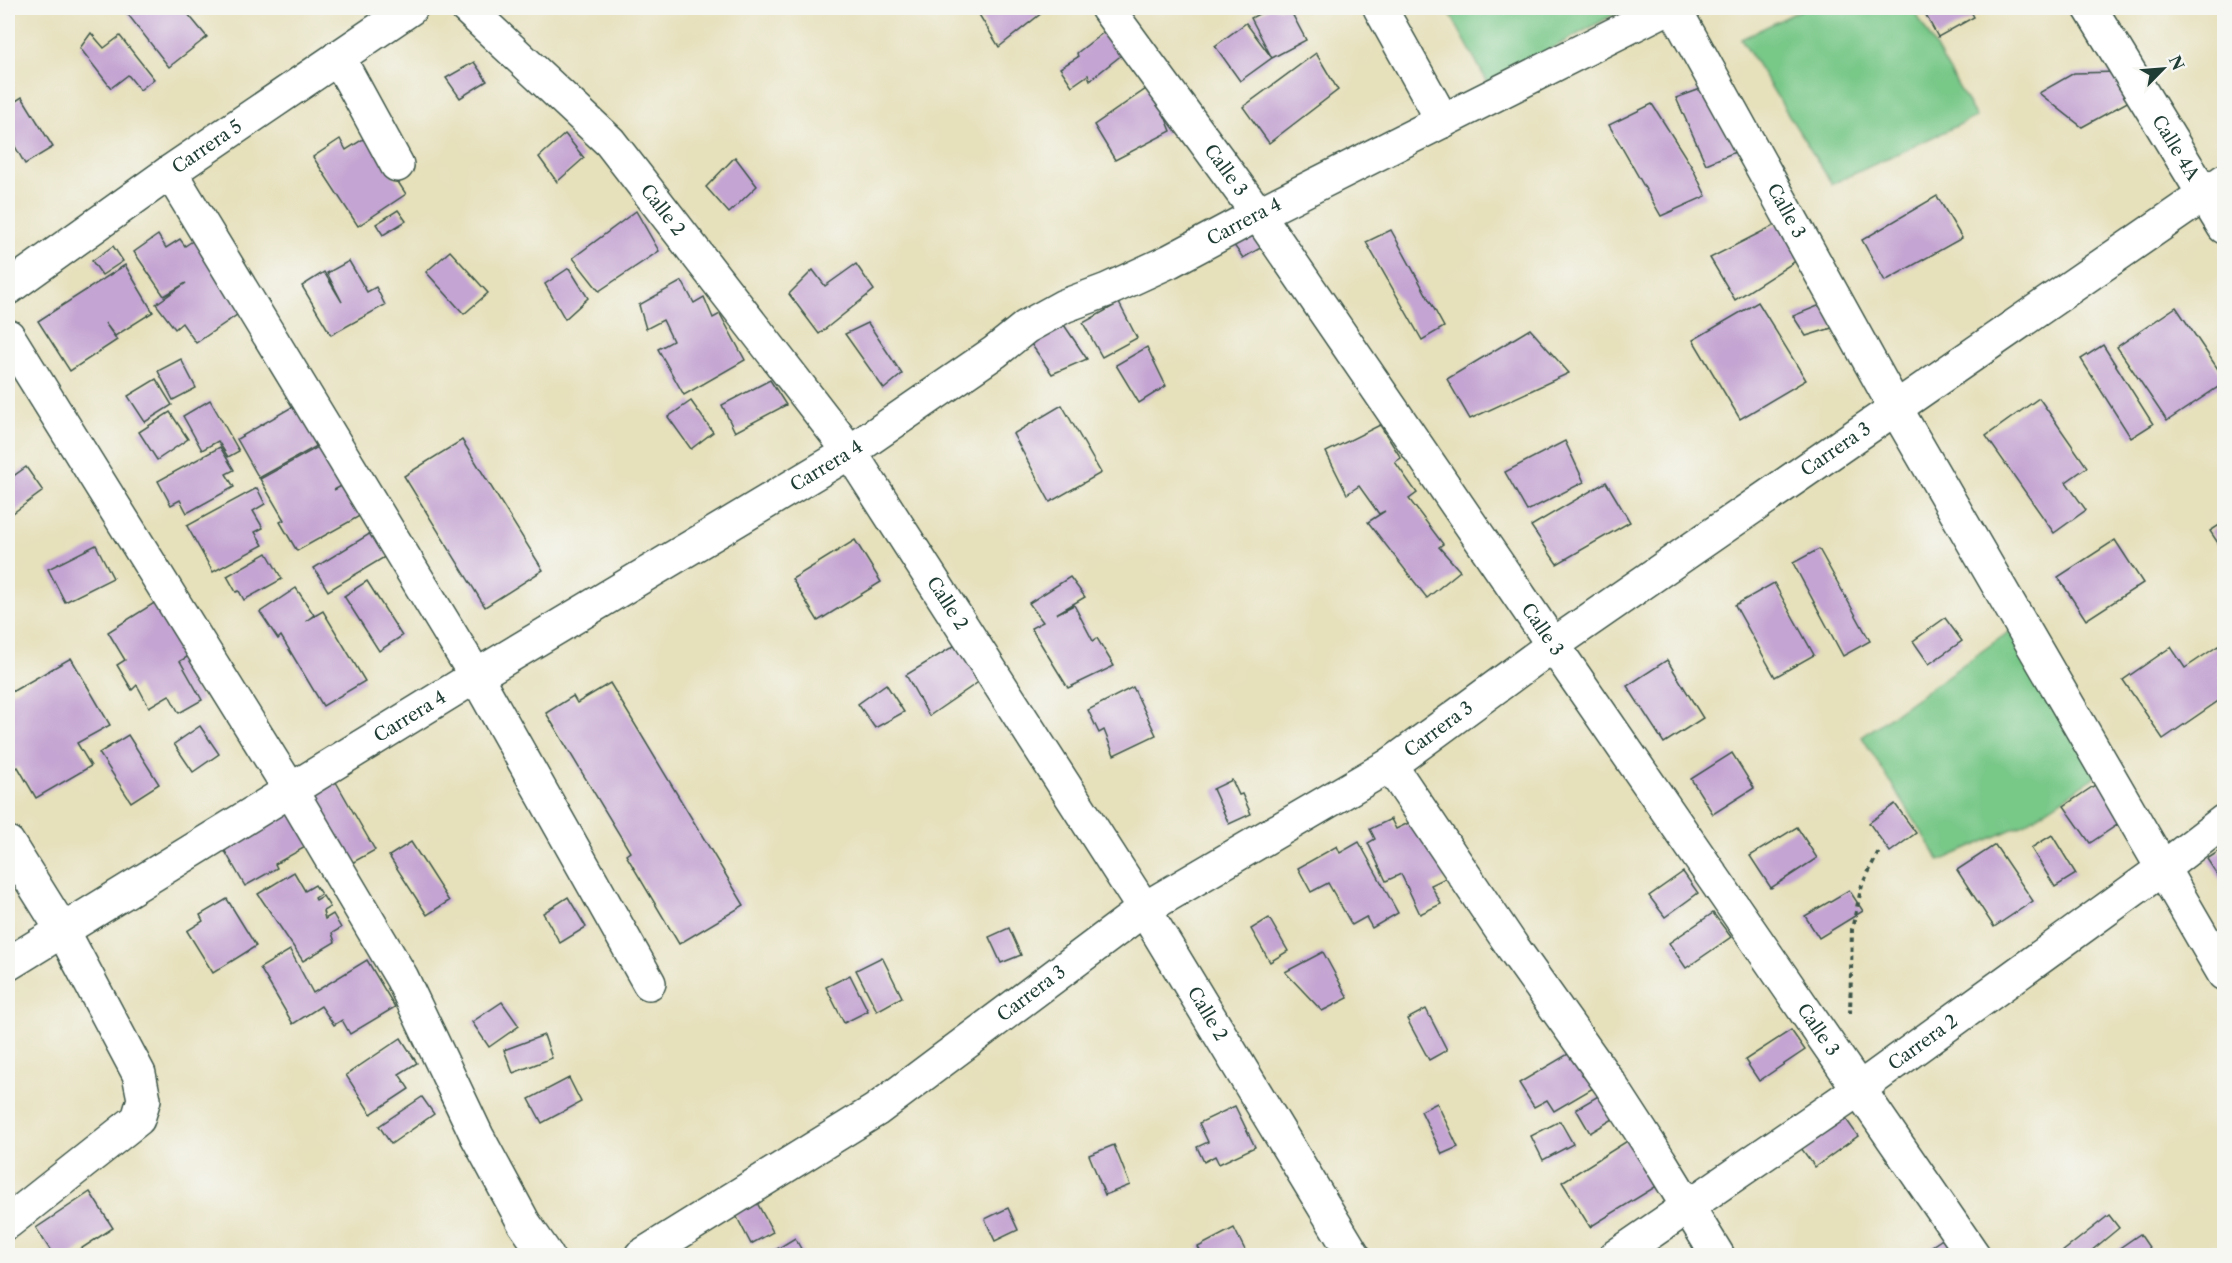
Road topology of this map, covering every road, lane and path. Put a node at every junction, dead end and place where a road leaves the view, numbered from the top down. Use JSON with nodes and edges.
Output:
{"nodes":[{"id":1,"x":411,"y":8,"type":"edge"},
{"id":2,"x":467,"y":8,"type":"edge"},
{"id":3,"x":1107,"y":8,"type":"edge"},
{"id":4,"x":1380,"y":8,"type":"edge"},
{"id":5,"x":1667,"y":8,"type":"edge"},
{"id":6,"x":1674,"y":8,"type":"edge"},
{"id":7,"x":2090,"y":8,"type":"edge"},
{"id":8,"x":338,"y":57,"type":"junction"},
{"id":9,"x":1443,"y":121,"type":"junction"},
{"id":10,"x":397,"y":165,"type":"dead end"},
{"id":11,"x":170,"y":172,"type":"junction"},
{"id":12,"x":2215,"y":188,"type":"edge"},
{"id":13,"x":1258,"y":214,"type":"junction"},
{"id":14,"x":2224,"y":227,"type":"edge"},
{"id":15,"x":8,"y":288,"type":"edge"},
{"id":16,"x":8,"y":336,"type":"edge"},
{"id":17,"x":1896,"y":409,"type":"junction"},
{"id":18,"x":850,"y":452,"type":"junction"},
{"id":19,"x":1553,"y":645,"type":"junction"},
{"id":20,"x":476,"y":676,"type":"junction"},
{"id":21,"x":1394,"y":762,"type":"junction"},
{"id":22,"x":291,"y":791,"type":"junction"},
{"id":23,"x":2224,"y":821,"type":"edge"},
{"id":24,"x":8,"y":843,"type":"edge"},
{"id":25,"x":1880,"y":849,"type":"dead end"},
{"id":26,"x":2162,"y":869,"type":"junction"},
{"id":27,"x":1144,"y":909,"type":"junction"},
{"id":28,"x":63,"y":931,"type":"junction"},
{"id":29,"x":8,"y":964,"type":"edge"},
{"id":30,"x":2224,"y":974,"type":"edge"},
{"id":31,"x":649,"y":983,"type":"dead end"},
{"id":32,"x":1850,"y":1077,"type":"junction"},
{"id":33,"x":1693,"y":1203,"type":"junction"},
{"id":34,"x":8,"y":1222,"type":"edge"},
{"id":35,"x":547,"y":1256,"type":"edge"},
{"id":36,"x":641,"y":1256,"type":"edge"},
{"id":37,"x":1354,"y":1256,"type":"edge"},
{"id":38,"x":1616,"y":1256,"type":"edge"},
{"id":39,"x":1718,"y":1256,"type":"edge"},
{"id":40,"x":1974,"y":1256,"type":"edge"}],
"edges":[{"from":1,"to":8,"type":"street","name":"Carrera 5"},
{"from":2,"to":18,"type":"street","name":"Calle 2"},
{"from":3,"to":13,"type":"street","name":"Calle 3"},
{"from":4,"to":9,"type":"street"},
{"from":5,"to":9,"type":"street","name":"Carrera 4"},
{"from":6,"to":17,"type":"street","name":"Calle 3"},
{"from":7,"to":12,"type":"street","name":"Calle 4A"},
{"from":8,"to":10,"type":"street"},
{"from":8,"to":11,"type":"street","name":"Carrera 5"},
{"from":9,"to":13,"type":"street","name":"Carrera 4"},
{"from":11,"to":15,"type":"street","name":"Carrera 5"},
{"from":11,"to":20,"type":"street"},
{"from":12,"to":14,"type":"street","name":"Calle 4A"},
{"from":12,"to":17,"type":"street","name":"Carrera 3"},
{"from":13,"to":18,"type":"street","name":"Carrera 4"},
{"from":13,"to":19,"type":"street","name":"Calle 3"},
{"from":16,"to":22,"type":"street"},
{"from":17,"to":19,"type":"street","name":"Carrera 3"},
{"from":17,"to":26,"type":"street","name":"Calle 3"},
{"from":18,"to":20,"type":"street","name":"Carrera 4"},
{"from":18,"to":27,"type":"street","name":"Calle 2"},
{"from":19,"to":21,"type":"street","name":"Carrera 3"},
{"from":19,"to":32,"type":"street","name":"Calle 3"},
{"from":20,"to":22,"type":"street","name":"Carrera 4"},
{"from":20,"to":31,"type":"street"},
{"from":21,"to":27,"type":"street","name":"Carrera 3"},
{"from":21,"to":33,"type":"street"},
{"from":22,"to":28,"type":"street","name":"Carrera 4"},
{"from":22,"to":35,"type":"street"},
{"from":23,"to":26,"type":"street","name":"Carrera 2"},
{"from":24,"to":28,"type":"street"},
{"from":25,"to":32,"type":"path"},
{"from":26,"to":30,"type":"street","name":"Calle 3"},
{"from":26,"to":32,"type":"street","name":"Carrera 2"},
{"from":27,"to":36,"type":"street","name":"Carrera 3"},
{"from":27,"to":37,"type":"street","name":"Calle 2"},
{"from":28,"to":29,"type":"street","name":"Carrera 4"},
{"from":28,"to":34,"type":"street"},
{"from":32,"to":33,"type":"street","name":"Carrera 2"},
{"from":32,"to":40,"type":"street","name":"Calle 3"},
{"from":33,"to":38,"type":"street","name":"Carrera 2"},
{"from":33,"to":39,"type":"street"}]}
